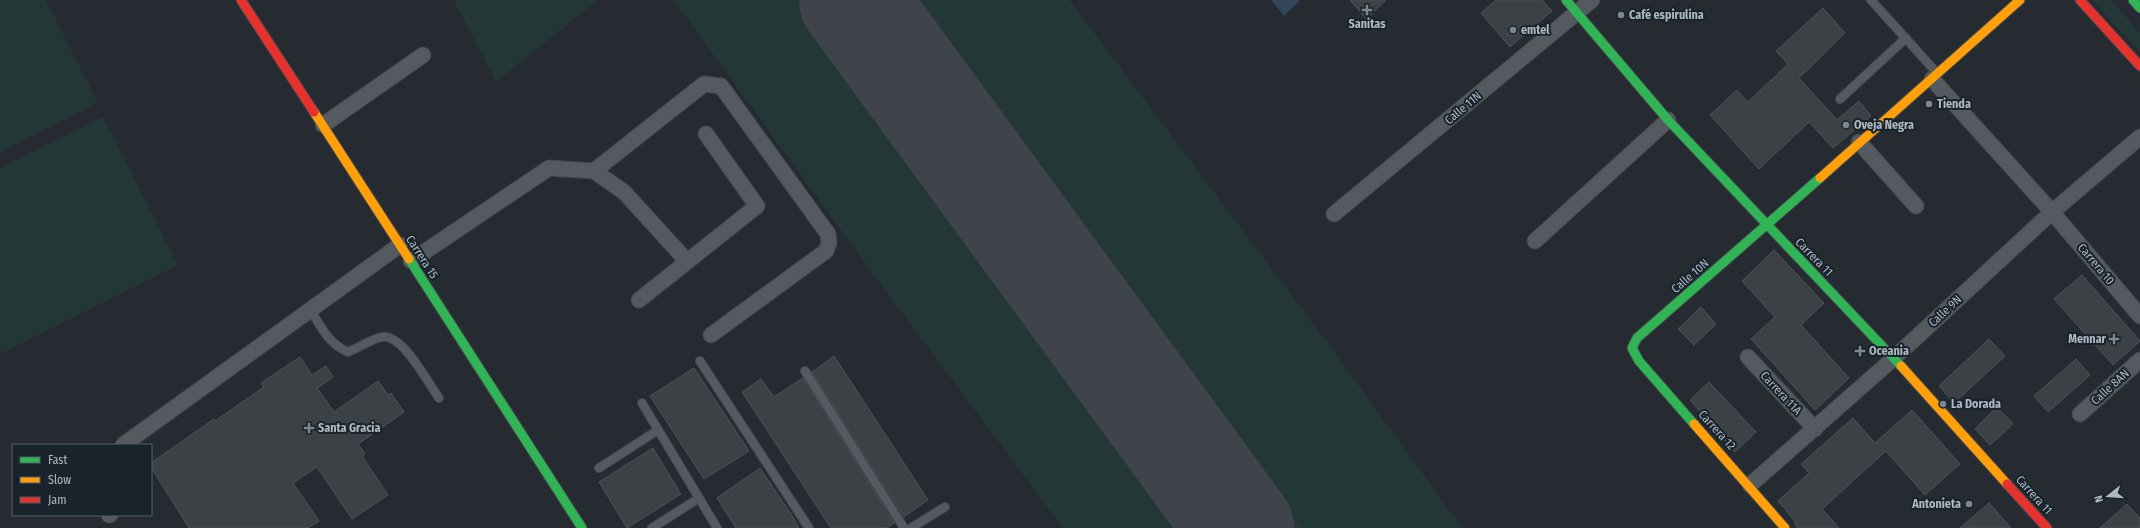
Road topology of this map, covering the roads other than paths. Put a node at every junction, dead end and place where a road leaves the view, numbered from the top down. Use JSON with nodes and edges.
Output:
{"nodes":[{"id":1,"x":240,"y":0,"type":"edge"},
{"id":2,"x":1566,"y":0,"type":"edge"},
{"id":3,"x":1592,"y":0,"type":"edge"},
{"id":4,"x":1871,"y":0,"type":"edge"},
{"id":5,"x":2020,"y":0,"type":"edge"},
{"id":6,"x":2080,"y":0,"type":"edge"},
{"id":7,"x":2133,"y":0,"type":"edge"},
{"id":8,"x":2140,"y":8,"type":"edge"},
{"id":9,"x":1578,"y":13,"type":"junction"},
{"id":10,"x":1906,"y":38,"type":"junction"},
{"id":11,"x":423,"y":55,"type":"dead end"},
{"id":12,"x":2140,"y":66,"type":"edge"},
{"id":13,"x":1935,"y":76,"type":"junction"},
{"id":14,"x":1840,"y":99,"type":"dead end"},
{"id":15,"x":1668,"y":120,"type":"junction"},
{"id":16,"x":323,"y":125,"type":"junction"},
{"id":17,"x":706,"y":134,"type":"dead end"},
{"id":18,"x":2140,"y":137,"type":"edge"},
{"id":19,"x":1859,"y":142,"type":"junction"},
{"id":20,"x":594,"y":172,"type":"junction"},
{"id":21,"x":1916,"y":206,"type":"dead end"},
{"id":22,"x":2052,"y":212,"type":"junction"},
{"id":23,"x":1334,"y":214,"type":"dead end"},
{"id":24,"x":1767,"y":226,"type":"junction"},
{"id":25,"x":1535,"y":241,"type":"dead end"},
{"id":26,"x":400,"y":245,"type":"junction"},
{"id":27,"x":686,"y":260,"type":"junction"},
{"id":28,"x":411,"y":261,"type":"junction"},
{"id":29,"x":639,"y":300,"type":"dead end"},
{"id":30,"x":310,"y":309,"type":"junction"},
{"id":31,"x":2140,"y":316,"type":"edge"},
{"id":32,"x":711,"y":335,"type":"dead end"},
{"id":33,"x":1632,"y":348,"type":"joint"},
{"id":34,"x":1748,"y":357,"type":"dead end"},
{"id":35,"x":1894,"y":358,"type":"junction"},
{"id":36,"x":2140,"y":360,"type":"edge"},
{"id":37,"x":700,"y":361,"type":"dead end"},
{"id":38,"x":805,"y":371,"type":"dead end"},
{"id":39,"x":439,"y":398,"type":"dead end"},
{"id":40,"x":642,"y":403,"type":"dead end"},
{"id":41,"x":2080,"y":414,"type":"dead end"},
{"id":42,"x":658,"y":430,"type":"junction"},
{"id":43,"x":1815,"y":430,"type":"junction"},
{"id":44,"x":123,"y":444,"type":"edge"},
{"id":45,"x":598,"y":468,"type":"dead end"},
{"id":46,"x":1750,"y":485,"type":"junction"},
{"id":47,"x":699,"y":498,"type":"junction"},
{"id":48,"x":945,"y":507,"type":"dead end"},
{"id":49,"x":582,"y":528,"type":"edge"},
{"id":50,"x":652,"y":528,"type":"edge"},
{"id":51,"x":717,"y":528,"type":"edge"},
{"id":52,"x":809,"y":528,"type":"edge"},
{"id":53,"x":904,"y":528,"type":"edge"},
{"id":54,"x":911,"y":528,"type":"edge"},
{"id":55,"x":1785,"y":528,"type":"edge"},
{"id":56,"x":2047,"y":528,"type":"edge"}],
"edges":[{"from":1,"to":16,"type":"street","name":"Carrera 15"},
{"from":2,"to":9,"type":"street","name":"Carrera 11"},
{"from":3,"to":9,"type":"street","name":"Calle 11N"},
{"from":4,"to":10,"type":"lane"},
{"from":5,"to":13,"type":"street","name":"Calle 10N"},
{"from":6,"to":12,"type":"street"},
{"from":7,"to":8,"type":"street"},
{"from":9,"to":15,"type":"street","name":"Carrera 11"},
{"from":9,"to":23,"type":"street","name":"Calle 11N"},
{"from":10,"to":13,"type":"lane"},
{"from":10,"to":14,"type":"lane"},
{"from":11,"to":16,"type":"street"},
{"from":13,"to":19,"type":"street","name":"Calle 10N"},
{"from":13,"to":22,"type":"street","name":"Carrera 10"},
{"from":15,"to":24,"type":"street","name":"Carrera 11"},
{"from":15,"to":25,"type":"street"},
{"from":16,"to":26,"type":"street","name":"Carrera 15"},
{"from":17,"to":27,"type":"street"},
{"from":18,"to":22,"type":"street","name":"Calle 9N"},
{"from":19,"to":21,"type":"street"},
{"from":19,"to":24,"type":"street","name":"Calle 10N"},
{"from":20,"to":27,"type":"street"},
{"from":20,"to":28,"type":"street"},
{"from":20,"to":32,"type":"street"},
{"from":22,"to":31,"type":"street","name":"Carrera 10"},
{"from":22,"to":35,"type":"street","name":"Calle 9N"},
{"from":24,"to":33,"type":"street","name":"Calle 10N"},
{"from":24,"to":35,"type":"street","name":"Carrera 11"},
{"from":26,"to":28,"type":"street","name":"Carrera 15"},
{"from":26,"to":30,"type":"street"},
{"from":27,"to":29,"type":"street"},
{"from":28,"to":49,"type":"street","name":"Carrera 15"},
{"from":30,"to":39,"type":"lane"},
{"from":30,"to":44,"type":"street"},
{"from":33,"to":46,"type":"street","name":"Carrera 12"},
{"from":34,"to":43,"type":"street","name":"Carrera 11A"},
{"from":35,"to":43,"type":"street","name":"Calle 9N"},
{"from":35,"to":56,"type":"street","name":"Carrera 11"},
{"from":36,"to":41,"type":"street","name":"Calle 8AN"},
{"from":37,"to":52,"type":"lane"},
{"from":38,"to":53,"type":"lane"},
{"from":40,"to":42,"type":"lane"},
{"from":42,"to":45,"type":"lane"},
{"from":42,"to":47,"type":"lane"},
{"from":43,"to":46,"type":"street","name":"Calle 9N"},
{"from":46,"to":55,"type":"street","name":"Carrera 12"},
{"from":47,"to":50,"type":"lane"},
{"from":47,"to":51,"type":"lane"},
{"from":48,"to":54,"type":"lane"}]}
